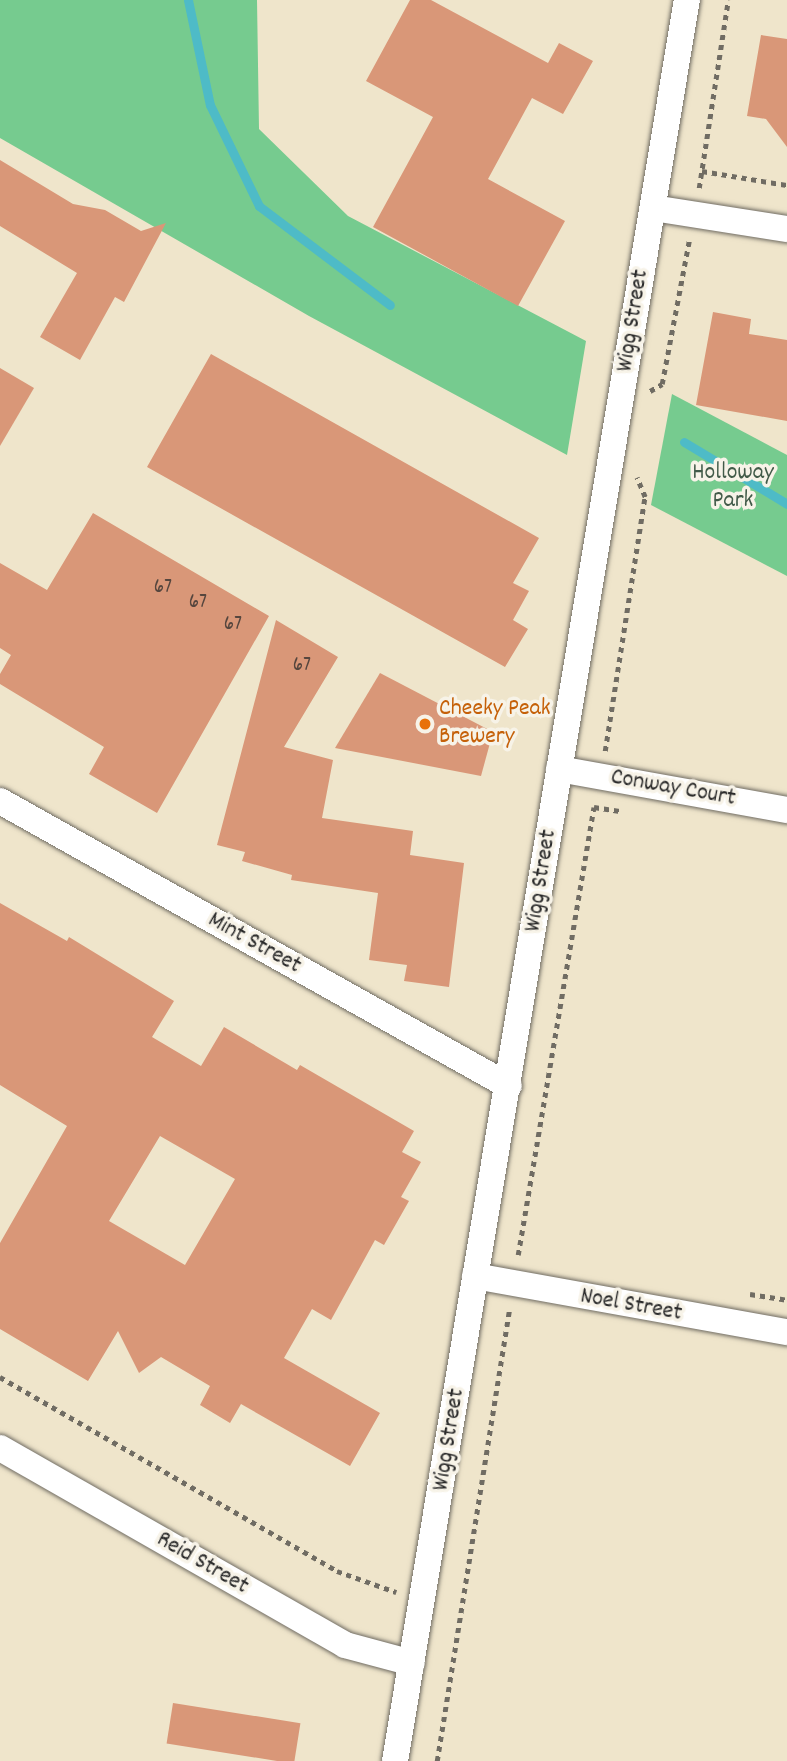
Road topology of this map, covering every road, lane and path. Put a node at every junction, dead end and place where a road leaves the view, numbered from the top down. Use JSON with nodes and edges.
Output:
{"nodes":[{"id":1,"x":687,"y":0,"type":"edge"},
{"id":2,"x":728,"y":0,"type":"edge"},
{"id":3,"x":702,"y":171,"type":"junction"},
{"id":4,"x":787,"y":186,"type":"edge"},
{"id":5,"x":653,"y":208,"type":"junction"},
{"id":6,"x":694,"y":215,"type":"junction"},
{"id":7,"x":787,"y":229,"type":"edge"},
{"id":8,"x":644,"y":395,"type":"dead end"},
{"id":9,"x":636,"y":475,"type":"dead end"},
{"id":10,"x":559,"y":769,"type":"junction"},
{"id":11,"x":601,"y":776,"type":"junction"},
{"id":12,"x":0,"y":801,"type":"edge"},
{"id":13,"x":594,"y":807,"type":"junction"},
{"id":14,"x":787,"y":810,"type":"edge"},
{"id":15,"x":635,"y":814,"type":"dead end"},
{"id":16,"x":509,"y":1086,"type":"junction"},
{"id":17,"x":475,"y":1276,"type":"junction"},
{"id":18,"x":513,"y":1286,"type":"junction"},
{"id":19,"x":787,"y":1332,"type":"edge"},
{"id":20,"x":0,"y":1377,"type":"edge"},
{"id":21,"x":0,"y":1448,"type":"edge"},
{"id":22,"x":425,"y":1598,"type":"junction"},
{"id":23,"x":462,"y":1605,"type":"junction"},
{"id":24,"x":412,"y":1663,"type":"junction"},
{"id":25,"x":395,"y":1761,"type":"edge"},
{"id":26,"x":437,"y":1761,"type":"edge"}],
"edges":[{"from":1,"to":5,"type":"street","name":"Wigg Street"},
{"from":2,"to":3,"type":"path"},
{"from":3,"to":4,"type":"path"},
{"from":3,"to":6,"type":"path"},
{"from":5,"to":6,"type":"street"},
{"from":5,"to":10,"type":"street","name":"Wigg Street"},
{"from":6,"to":7,"type":"street"},
{"from":6,"to":8,"type":"path"},
{"from":9,"to":11,"type":"path"},
{"from":10,"to":11,"type":"street","name":"Conway Court"},
{"from":10,"to":16,"type":"street","name":"Wigg Street"},
{"from":11,"to":13,"type":"path"},
{"from":11,"to":14,"type":"street","name":"Conway Court"},
{"from":12,"to":16,"type":"street","name":"Mint Street"},
{"from":13,"to":15,"type":"path"},
{"from":13,"to":18,"type":"path"},
{"from":16,"to":17,"type":"street","name":"Wigg Street"},
{"from":17,"to":18,"type":"street","name":"Noel Street"},
{"from":17,"to":22,"type":"street","name":"Wigg Street"},
{"from":18,"to":19,"type":"street","name":"Noel Street"},
{"from":18,"to":23,"type":"path"},
{"from":20,"to":22,"type":"path"},
{"from":21,"to":24,"type":"street","name":"Reid Street"},
{"from":22,"to":23,"type":"path"},
{"from":22,"to":24,"type":"street","name":"Wigg Street"},
{"from":23,"to":26,"type":"path"},
{"from":24,"to":25,"type":"street","name":"Wigg Street"}]}
